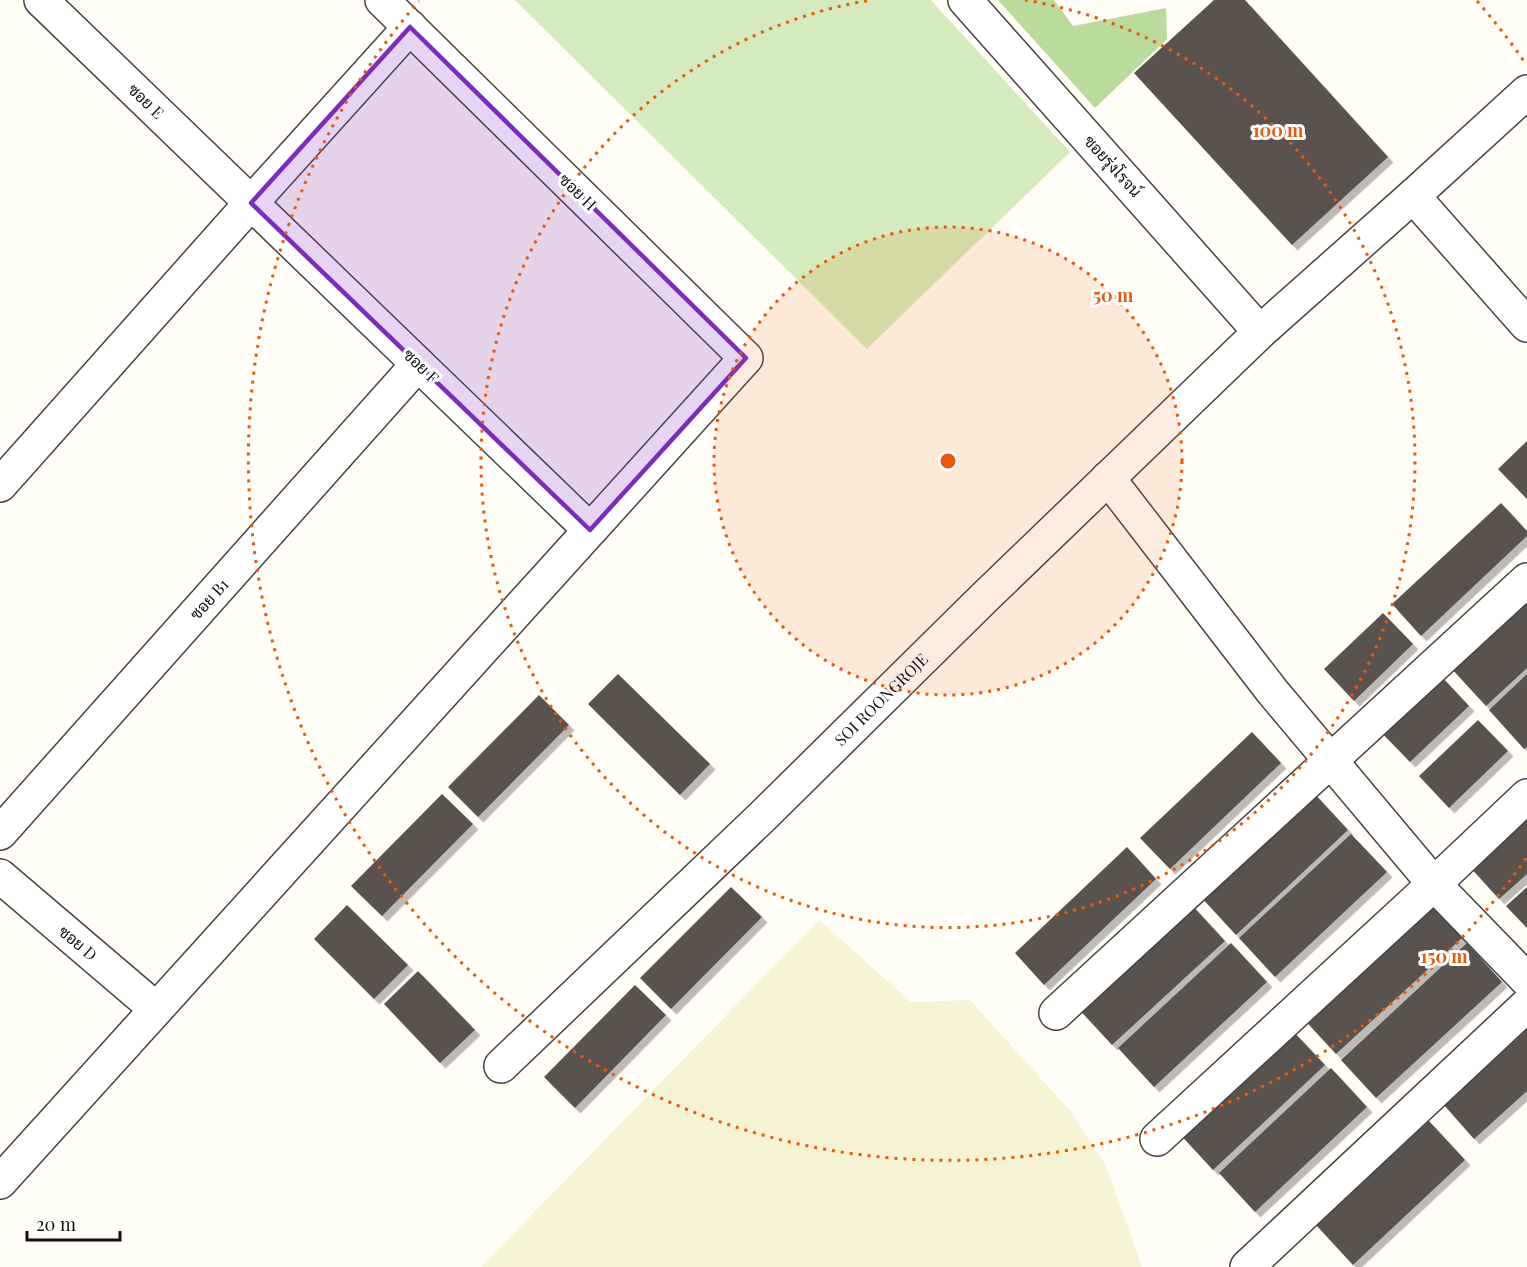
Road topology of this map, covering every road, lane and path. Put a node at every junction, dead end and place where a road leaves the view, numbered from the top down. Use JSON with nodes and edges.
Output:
{"nodes":[{"id":1,"x":41,"y":0,"type":"edge"},
{"id":2,"x":382,"y":0,"type":"edge"},
{"id":3,"x":964,"y":0,"type":"edge"},
{"id":4,"x":410,"y":27,"type":"junction"},
{"id":5,"x":1527,"y":92,"type":"edge"},
{"id":6,"x":1413,"y":196,"type":"junction"},
{"id":7,"x":251,"y":202,"type":"junction"},
{"id":8,"x":1527,"y":325,"type":"edge"},
{"id":9,"x":1260,"y":332,"type":"junction"},
{"id":10,"x":418,"y":363,"type":"junction"},
{"id":11,"x":1108,"y":478,"type":"junction"},
{"id":12,"x":0,"y":485,"type":"edge"},
{"id":13,"x":590,"y":530,"type":"junction"},
{"id":14,"x":1527,"y":580,"type":"edge"},
{"id":15,"x":1331,"y":761,"type":"junction"},
{"id":16,"x":1527,"y":796,"type":"edge"},
{"id":17,"x":0,"y":834,"type":"edge"},
{"id":18,"x":0,"y":876,"type":"edge"},
{"id":19,"x":1434,"y":884,"type":"junction"},
{"id":20,"x":1527,"y":980,"type":"edge"},
{"id":21,"x":1527,"y":1005,"type":"edge"},
{"id":22,"x":156,"y":1009,"type":"junction"},
{"id":23,"x":1056,"y":1013,"type":"dead end"},
{"id":24,"x":501,"y":1066,"type":"dead end"},
{"id":25,"x":1157,"y":1139,"type":"dead end"},
{"id":26,"x":0,"y":1182,"type":"edge"},
{"id":27,"x":1247,"y":1267,"type":"edge"}],
"edges":[{"from":1,"to":7,"type":"street","name":"ซอย E"},
{"from":2,"to":4,"type":"street","name":"ซอย H"},
{"from":3,"to":9,"type":"street","name":"ซอยรุ่งโรจน์"},
{"from":4,"to":7,"type":"street"},
{"from":4,"to":13,"type":"street","name":"ซอย H"},
{"from":5,"to":6,"type":"street","name":"SOI ROONGROJE"},
{"from":6,"to":8,"type":"street"},
{"from":6,"to":9,"type":"street","name":"SOI ROONGROJE"},
{"from":7,"to":10,"type":"street","name":"ซอย F"},
{"from":7,"to":12,"type":"street"},
{"from":9,"to":11,"type":"street","name":"SOI ROONGROJE"},
{"from":10,"to":13,"type":"street","name":"ซอย F"},
{"from":10,"to":17,"type":"street","name":"ซอย B1"},
{"from":11,"to":15,"type":"street"},
{"from":11,"to":24,"type":"street","name":"SOI ROONGROJE"},
{"from":13,"to":22,"type":"street"},
{"from":14,"to":15,"type":"street"},
{"from":15,"to":19,"type":"street"},
{"from":15,"to":23,"type":"street"},
{"from":16,"to":19,"type":"street"},
{"from":18,"to":22,"type":"street","name":"ซอย D"},
{"from":19,"to":20,"type":"street"},
{"from":19,"to":25,"type":"street"},
{"from":21,"to":27,"type":"street"},
{"from":22,"to":26,"type":"street"}]}
